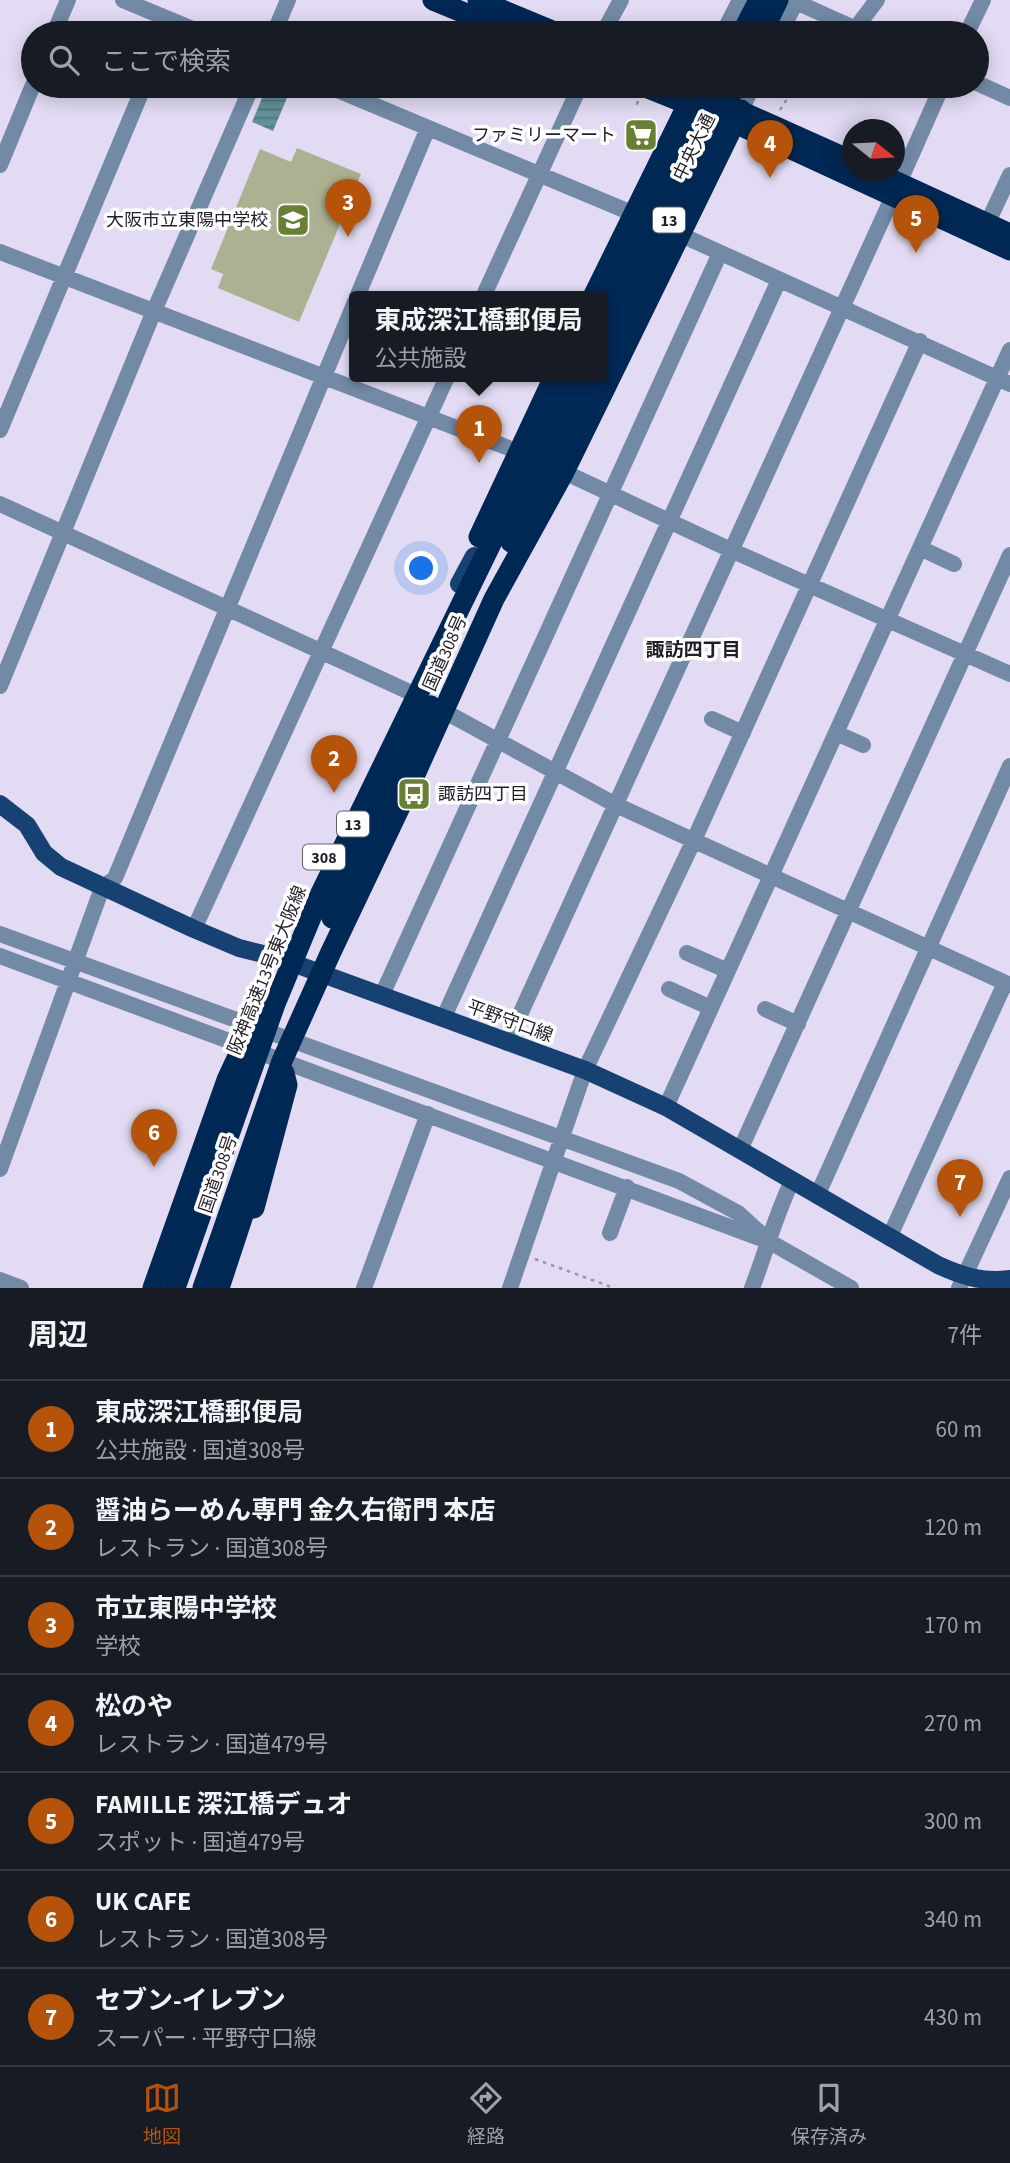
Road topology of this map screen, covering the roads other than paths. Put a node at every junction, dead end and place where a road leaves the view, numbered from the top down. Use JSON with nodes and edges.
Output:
{"nodes":[{"id":1,"x":68,"y":0,"type":"edge"},
{"id":2,"x":123,"y":0,"type":"edge"},
{"id":3,"x":288,"y":0,"type":"edge"},
{"id":4,"x":433,"y":0,"type":"edge"},
{"id":5,"x":478,"y":0,"type":"edge"},
{"id":6,"x":621,"y":0,"type":"edge"},
{"id":7,"x":740,"y":0,"type":"edge"},
{"id":8,"x":751,"y":0,"type":"edge"},
{"id":9,"x":759,"y":0,"type":"edge"},
{"id":10,"x":877,"y":0,"type":"edge"},
{"id":11,"x":983,"y":0,"type":"edge"},
{"id":12,"x":790,"y":1,"type":"edge"},
{"id":13,"x":59,"y":21,"type":"edge"},
{"id":14,"x":159,"y":21,"type":"edge"},
{"id":15,"x":279,"y":21,"type":"edge"},
{"id":16,"x":484,"y":21,"type":"edge"},
{"id":17,"x":528,"y":21,"type":"edge"},
{"id":18,"x":610,"y":21,"type":"edge"},
{"id":19,"x":729,"y":21,"type":"edge"},
{"id":20,"x":740,"y":21,"type":"edge"},
{"id":21,"x":748,"y":21,"type":"edge"},
{"id":22,"x":772,"y":21,"type":"edge"},
{"id":23,"x":779,"y":21,"type":"edge"},
{"id":24,"x":784,"y":21,"type":"edge"},
{"id":25,"x":837,"y":21,"type":"edge"},
{"id":26,"x":865,"y":21,"type":"edge"},
{"id":27,"x":973,"y":21,"type":"edge"},
{"id":28,"x":989,"y":88,"type":"edge"},
{"id":29,"x":28,"y":98,"type":"edge"},
{"id":30,"x":139,"y":98,"type":"edge"},
{"id":31,"x":248,"y":98,"type":"edge"},
{"id":32,"x":357,"y":98,"type":"edge"},
{"id":33,"x":574,"y":98,"type":"edge"},
{"id":34,"x":690,"y":98,"type":"edge"},
{"id":35,"x":690,"y":98,"type":"edge"},
{"id":36,"x":708,"y":98,"type":"edge"},
{"id":37,"x":710,"y":98,"type":"edge"},
{"id":38,"x":729,"y":98,"type":"edge"},
{"id":39,"x":740,"y":98,"type":"edge"},
{"id":40,"x":747,"y":98,"type":"edge"},
{"id":41,"x":937,"y":98,"type":"edge"},
{"id":42,"x":1010,"y":98,"type":"edge"},
{"id":43,"x":738,"y":116,"type":"junction"},
{"id":44,"x":428,"y":128,"type":"junction"},
{"id":45,"x":842,"y":157,"type":"edge"},
{"id":46,"x":0,"y":165,"type":"edge"},
{"id":47,"x":539,"y":174,"type":"junction"},
{"id":48,"x":1010,"y":175,"type":"edge"},
{"id":49,"x":887,"y":182,"type":"edge"},
{"id":50,"x":896,"y":190,"type":"junction"},
{"id":51,"x":634,"y":214,"type":"junction"},
{"id":52,"x":987,"y":224,"type":"junction"},
{"id":53,"x":678,"y":234,"type":"junction"},
{"id":54,"x":1010,"y":234,"type":"edge"},
{"id":55,"x":1010,"y":250,"type":"edge"},
{"id":56,"x":0,"y":252,"type":"edge"},
{"id":57,"x":720,"y":253,"type":"junction"},
{"id":58,"x":62,"y":278,"type":"junction"},
{"id":59,"x":779,"y":280,"type":"junction"},
{"id":60,"x":360,"y":291,"type":"edge"},
{"id":61,"x":486,"y":291,"type":"edge"},
{"id":62,"x":596,"y":291,"type":"edge"},
{"id":63,"x":606,"y":291,"type":"edge"},
{"id":64,"x":608,"y":304,"type":"edge"},
{"id":65,"x":843,"y":306,"type":"junction"},
{"id":66,"x":154,"y":311,"type":"junction"},
{"id":67,"x":349,"y":316,"type":"edge"},
{"id":68,"x":920,"y":341,"type":"junction"},
{"id":69,"x":608,"y":344,"type":"edge"},
{"id":70,"x":1010,"y":350,"type":"edge"},
{"id":71,"x":608,"y":367,"type":"edge"},
{"id":72,"x":324,"y":376,"type":"junction"},
{"id":73,"x":608,"y":380,"type":"edge"},
{"id":74,"x":1004,"y":381,"type":"edge"},
{"id":75,"x":445,"y":382,"type":"edge"},
{"id":76,"x":552,"y":382,"type":"edge"},
{"id":77,"x":561,"y":382,"type":"edge"},
{"id":78,"x":570,"y":382,"type":"edge"},
{"id":79,"x":590,"y":382,"type":"edge"},
{"id":80,"x":600,"y":382,"type":"edge"},
{"id":81,"x":607,"y":382,"type":"edge"},
{"id":82,"x":429,"y":417,"type":"junction"},
{"id":83,"x":0,"y":430,"type":"edge"},
{"id":84,"x":519,"y":452,"type":"junction"},
{"id":85,"x":564,"y":472,"type":"junction"},
{"id":86,"x":609,"y":492,"type":"junction"},
{"id":87,"x":0,"y":504,"type":"edge"},
{"id":88,"x":670,"y":520,"type":"junction"},
{"id":89,"x":64,"y":534,"type":"junction"},
{"id":90,"x":920,"y":548,"type":"junction"},
{"id":91,"x":733,"y":551,"type":"junction"},
{"id":92,"x":1010,"y":555,"type":"edge"},
{"id":93,"x":954,"y":564,"type":"dead end"},
{"id":94,"x":459,"y":584,"type":"junction"},
{"id":95,"x":809,"y":584,"type":"junction"},
{"id":96,"x":494,"y":599,"type":"junction"},
{"id":97,"x":230,"y":609,"type":"junction"},
{"id":98,"x":888,"y":619,"type":"junction"},
{"id":99,"x":320,"y":651,"type":"junction"},
{"id":100,"x":967,"y":654,"type":"junction"},
{"id":101,"x":1010,"y":674,"type":"edge"},
{"id":102,"x":0,"y":687,"type":"edge"},
{"id":103,"x":405,"y":690,"type":"junction"},
{"id":104,"x":443,"y":714,"type":"junction"},
{"id":105,"x":712,"y":719,"type":"dead end"},
{"id":106,"x":743,"y":733,"type":"junction"},
{"id":107,"x":836,"y":733,"type":"junction"},
{"id":108,"x":393,"y":742,"type":"junction"},
{"id":109,"x":496,"y":742,"type":"junction"},
{"id":110,"x":863,"y":745,"type":"dead end"},
{"id":111,"x":1010,"y":766,"type":"edge"},
{"id":112,"x":555,"y":774,"type":"junction"},
{"id":113,"x":0,"y":804,"type":"edge"},
{"id":114,"x":616,"y":805,"type":"junction"},
{"id":115,"x":694,"y":840,"type":"junction"},
{"id":116,"x":771,"y":876,"type":"junction"},
{"id":117,"x":102,"y":888,"type":"junction"},
{"id":118,"x":339,"y":901,"type":"junction"},
{"id":119,"x":848,"y":912,"type":"junction"},
{"id":120,"x":194,"y":929,"type":"junction"},
{"id":121,"x":0,"y":934,"type":"edge"},
{"id":122,"x":927,"y":947,"type":"junction"},
{"id":123,"x":687,"y":953,"type":"dead end"},
{"id":124,"x":0,"y":956,"type":"edge"},
{"id":125,"x":279,"y":958,"type":"junction"},
{"id":126,"x":75,"y":962,"type":"junction"},
{"id":127,"x":728,"y":971,"type":"junction"},
{"id":128,"x":322,"y":975,"type":"junction"},
{"id":129,"x":66,"y":981,"type":"junction"},
{"id":130,"x":1007,"y":984,"type":"edge"},
{"id":131,"x":669,"y":989,"type":"dead end"},
{"id":132,"x":382,"y":995,"type":"junction"},
{"id":133,"x":711,"y":1008,"type":"junction"},
{"id":134,"x":765,"y":1009,"type":"dead end"},
{"id":135,"x":443,"y":1019,"type":"junction"},
{"id":136,"x":798,"y":1024,"type":"junction"},
{"id":137,"x":256,"y":1029,"type":"junction"},
{"id":138,"x":507,"y":1043,"type":"junction"},
{"id":139,"x":248,"y":1049,"type":"junction"},
{"id":140,"x":286,"y":1051,"type":"junction"},
{"id":141,"x":585,"y":1070,"type":"junction"},
{"id":142,"x":666,"y":1107,"type":"junction"},
{"id":143,"x":428,"y":1114,"type":"junction"},
{"id":144,"x":561,"y":1139,"type":"junction"},
{"id":145,"x":740,"y":1150,"type":"junction"},
{"id":146,"x":554,"y":1161,"type":"junction"},
{"id":147,"x":0,"y":1169,"type":"edge"},
{"id":148,"x":1010,"y":1178,"type":"edge"},
{"id":149,"x":792,"y":1181,"type":"junction"},
{"id":150,"x":627,"y":1187,"type":"junction"},
{"id":151,"x":817,"y":1196,"type":"junction"},
{"id":152,"x":610,"y":1233,"type":"dead end"},
{"id":153,"x":889,"y":1238,"type":"junction"},
{"id":154,"x":770,"y":1242,"type":"junction"},
{"id":155,"x":1010,"y":1279,"type":"edge"},
{"id":156,"x":0,"y":1280,"type":"edge"},
{"id":157,"x":962,"y":1282,"type":"edge"},
{"id":158,"x":21,"y":1288,"type":"edge"},
{"id":159,"x":140,"y":1288,"type":"edge"},
{"id":160,"x":153,"y":1288,"type":"edge"},
{"id":161,"x":169,"y":1288,"type":"edge"},
{"id":162,"x":175,"y":1288,"type":"edge"},
{"id":163,"x":194,"y":1288,"type":"edge"},
{"id":164,"x":202,"y":1288,"type":"edge"},
{"id":165,"x":219,"y":1288,"type":"edge"},
{"id":166,"x":228,"y":1288,"type":"edge"},
{"id":167,"x":364,"y":1288,"type":"edge"},
{"id":168,"x":510,"y":1288,"type":"edge"},
{"id":169,"x":752,"y":1288,"type":"edge"},
{"id":170,"x":850,"y":1288,"type":"edge"}],
"edges":[{"from":1,"to":13,"type":"street"},
{"from":2,"to":14,"type":"street"},
{"from":3,"to":15,"type":"street"},
{"from":4,"to":16,"type":"highway"},
{"from":5,"to":17,"type":"highway"},
{"from":6,"to":18,"type":"street"},
{"from":7,"to":19,"type":"street"},
{"from":8,"to":20,"type":"main road"},
{"from":9,"to":21,"type":"highway"},
{"from":10,"to":26,"type":"street"},
{"from":11,"to":27,"type":"street"},
{"from":12,"to":22,"type":"highway"},
{"from":12,"to":23,"type":"main road"},
{"from":12,"to":24,"type":"street"},
{"from":12,"to":25,"type":"street"},
{"from":28,"to":42,"type":"street"},
{"from":29,"to":46,"type":"street"},
{"from":30,"to":58,"type":"street"},
{"from":31,"to":66,"type":"street"},
{"from":32,"to":44,"type":"street"},
{"from":33,"to":47,"type":"street"},
{"from":34,"to":51,"type":"highway"},
{"from":35,"to":63,"type":"main road","name":"中央大通"},
{"from":36,"to":43,"type":"highway"},
{"from":37,"to":64,"type":"highway","number":"13"},
{"from":38,"to":69,"type":"highway","number":"13"},
{"from":39,"to":71,"type":"main road","name":"中央大通"},
{"from":40,"to":43,"type":"street"},
{"from":41,"to":50,"type":"street"},
{"from":43,"to":45,"type":"highway"},
{"from":43,"to":50,"type":"highway"},
{"from":43,"to":53,"type":"highway","name":"国道308号","number":"308"},
{"from":44,"to":47,"type":"street"},
{"from":44,"to":60,"type":"street"},
{"from":47,"to":51,"type":"street"},
{"from":47,"to":61,"type":"street"},
{"from":48,"to":52,"type":"street"},
{"from":49,"to":50,"type":"highway"},
{"from":50,"to":52,"type":"highway"},
{"from":50,"to":55,"type":"highway"},
{"from":50,"to":65,"type":"street"},
{"from":51,"to":62,"type":"highway"},
{"from":52,"to":54,"type":"highway"},
{"from":53,"to":57,"type":"street"},
{"from":53,"to":73,"type":"highway","name":"国道308号","number":"308"},
{"from":56,"to":58,"type":"street"},
{"from":57,"to":59,"type":"street"},
{"from":57,"to":86,"type":"street"},
{"from":58,"to":66,"type":"street"},
{"from":58,"to":83,"type":"street"},
{"from":59,"to":65,"type":"street"},
{"from":59,"to":88,"type":"street"},
{"from":65,"to":68,"type":"street"},
{"from":65,"to":91,"type":"street"},
{"from":66,"to":72,"type":"street"},
{"from":66,"to":89,"type":"street"},
{"from":67,"to":72,"type":"street"},
{"from":68,"to":74,"type":"street"},
{"from":68,"to":95,"type":"street"},
{"from":70,"to":74,"type":"street"},
{"from":72,"to":82,"type":"street"},
{"from":72,"to":97,"type":"street"},
{"from":74,"to":90,"type":"street"},
{"from":75,"to":82,"type":"street"},
{"from":76,"to":84,"type":"highway","name":"国道308号","number":"308"},
{"from":77,"to":94,"type":"main road"},
{"from":78,"to":108,"type":"highway","name":"阪神高速13号東大阪線","number":"13"},
{"from":79,"to":118,"type":"highway","number":"13"},
{"from":80,"to":96,"type":"main road","name":"中央大通"},
{"from":81,"to":85,"type":"highway","name":"国道308号","number":"308"},
{"from":82,"to":84,"type":"street"},
{"from":82,"to":99,"type":"street"},
{"from":84,"to":94,"type":"highway","name":"国道308号","number":"308"},
{"from":85,"to":86,"type":"street"},
{"from":85,"to":96,"type":"highway","name":"国道308号","number":"308"},
{"from":86,"to":88,"type":"street"},
{"from":86,"to":109,"type":"street"},
{"from":87,"to":89,"type":"street"},
{"from":88,"to":91,"type":"street"},
{"from":88,"to":112,"type":"street"},
{"from":89,"to":97,"type":"street"},
{"from":89,"to":102,"type":"street"},
{"from":90,"to":93,"type":"street"},
{"from":90,"to":98,"type":"street"},
{"from":91,"to":95,"type":"street"},
{"from":91,"to":114,"type":"street"},
{"from":92,"to":100,"type":"street"},
{"from":94,"to":103,"type":"highway","name":"国道308号","number":"308"},
{"from":95,"to":98,"type":"street"},
{"from":95,"to":106,"type":"street"},
{"from":96,"to":104,"type":"highway","name":"国道308号","number":"308"},
{"from":97,"to":99,"type":"street"},
{"from":97,"to":117,"type":"street"},
{"from":98,"to":100,"type":"street"},
{"from":98,"to":107,"type":"street"},
{"from":99,"to":103,"type":"street"},
{"from":99,"to":120,"type":"street"},
{"from":100,"to":101,"type":"street"},
{"from":100,"to":119,"type":"street"},
{"from":103,"to":104,"type":"street"},
{"from":103,"to":125,"type":"highway","name":"国道308号","number":"308"},
{"from":104,"to":109,"type":"street"},
{"from":104,"to":128,"type":"highway","name":"国道308号","number":"308"},
{"from":105,"to":106,"type":"street"},
{"from":106,"to":115,"type":"street"},
{"from":107,"to":110,"type":"street"},
{"from":107,"to":116,"type":"street"},
{"from":108,"to":160,"type":"highway"},
{"from":108,"to":162,"type":"highway","name":"阪神高速13号東大阪線","number":"13"},
{"from":109,"to":112,"type":"street"},
{"from":109,"to":132,"type":"street"},
{"from":111,"to":122,"type":"street"},
{"from":112,"to":114,"type":"street"},
{"from":112,"to":135,"type":"street"},
{"from":113,"to":117,"type":"main road","name":"平野守口線"},
{"from":114,"to":115,"type":"street"},
{"from":114,"to":138,"type":"street"},
{"from":115,"to":116,"type":"street"},
{"from":115,"to":141,"type":"street"},
{"from":116,"to":119,"type":"street"},
{"from":116,"to":127,"type":"street"},
{"from":117,"to":120,"type":"main road","name":"平野守口線"},
{"from":117,"to":126,"type":"street"},
{"from":118,"to":163,"type":"highway","number":"13"},
{"from":118,"to":165,"type":"highway"},
{"from":119,"to":122,"type":"street"},
{"from":119,"to":136,"type":"street"},
{"from":120,"to":125,"type":"main road","name":"平野守口線"},
{"from":121,"to":126,"type":"street"},
{"from":122,"to":130,"type":"street"},
{"from":122,"to":151,"type":"street"},
{"from":123,"to":127,"type":"street"},
{"from":124,"to":129,"type":"street"},
{"from":125,"to":128,"type":"main road","name":"平野守口線"},
{"from":125,"to":137,"type":"highway","name":"国道308号","number":"308"},
{"from":126,"to":129,"type":"street"},
{"from":126,"to":137,"type":"street"},
{"from":127,"to":133,"type":"street"},
{"from":128,"to":132,"type":"main road","name":"平野守口線"},
{"from":128,"to":140,"type":"highway","name":"国道308号","number":"308"},
{"from":129,"to":139,"type":"street"},
{"from":129,"to":147,"type":"street"},
{"from":130,"to":153,"type":"street"},
{"from":131,"to":133,"type":"street"},
{"from":132,"to":135,"type":"main road","name":"平野守口線"},
{"from":133,"to":142,"type":"street"},
{"from":134,"to":136,"type":"street"},
{"from":135,"to":138,"type":"main road","name":"平野守口線"},
{"from":136,"to":145,"type":"street"},
{"from":137,"to":139,"type":"highway","name":"国道308号","number":"308"},
{"from":137,"to":140,"type":"street"},
{"from":138,"to":141,"type":"main road","name":"平野守口線"},
{"from":139,"to":140,"type":"street"},
{"from":139,"to":159,"type":"highway"},
{"from":139,"to":161,"type":"highway","name":"国道308号","number":"308"},
{"from":140,"to":143,"type":"street"},
{"from":140,"to":144,"type":"street"},
{"from":140,"to":164,"type":"highway","name":"国道308号","number":"308"},
{"from":140,"to":166,"type":"highway"},
{"from":141,"to":142,"type":"main road","name":"平野守口線"},
{"from":141,"to":144,"type":"street"},
{"from":142,"to":145,"type":"main road","name":"平野守口線"},
{"from":143,"to":146,"type":"street"},
{"from":143,"to":167,"type":"street"},
{"from":144,"to":146,"type":"street"},
{"from":144,"to":154,"type":"street"},
{"from":145,"to":149,"type":"main road","name":"平野守口線"},
{"from":146,"to":150,"type":"street"},
{"from":146,"to":168,"type":"street"},
{"from":148,"to":157,"type":"street"},
{"from":149,"to":151,"type":"main road","name":"平野守口線"},
{"from":149,"to":154,"type":"street"},
{"from":150,"to":152,"type":"street"},
{"from":150,"to":154,"type":"street"},
{"from":151,"to":153,"type":"main road","name":"平野守口線"},
{"from":153,"to":157,"type":"main road","name":"平野守口線"},
{"from":154,"to":169,"type":"street"},
{"from":154,"to":170,"type":"street"},
{"from":155,"to":157,"type":"main road","name":"平野守口線"},
{"from":156,"to":158,"type":"street"}]}
